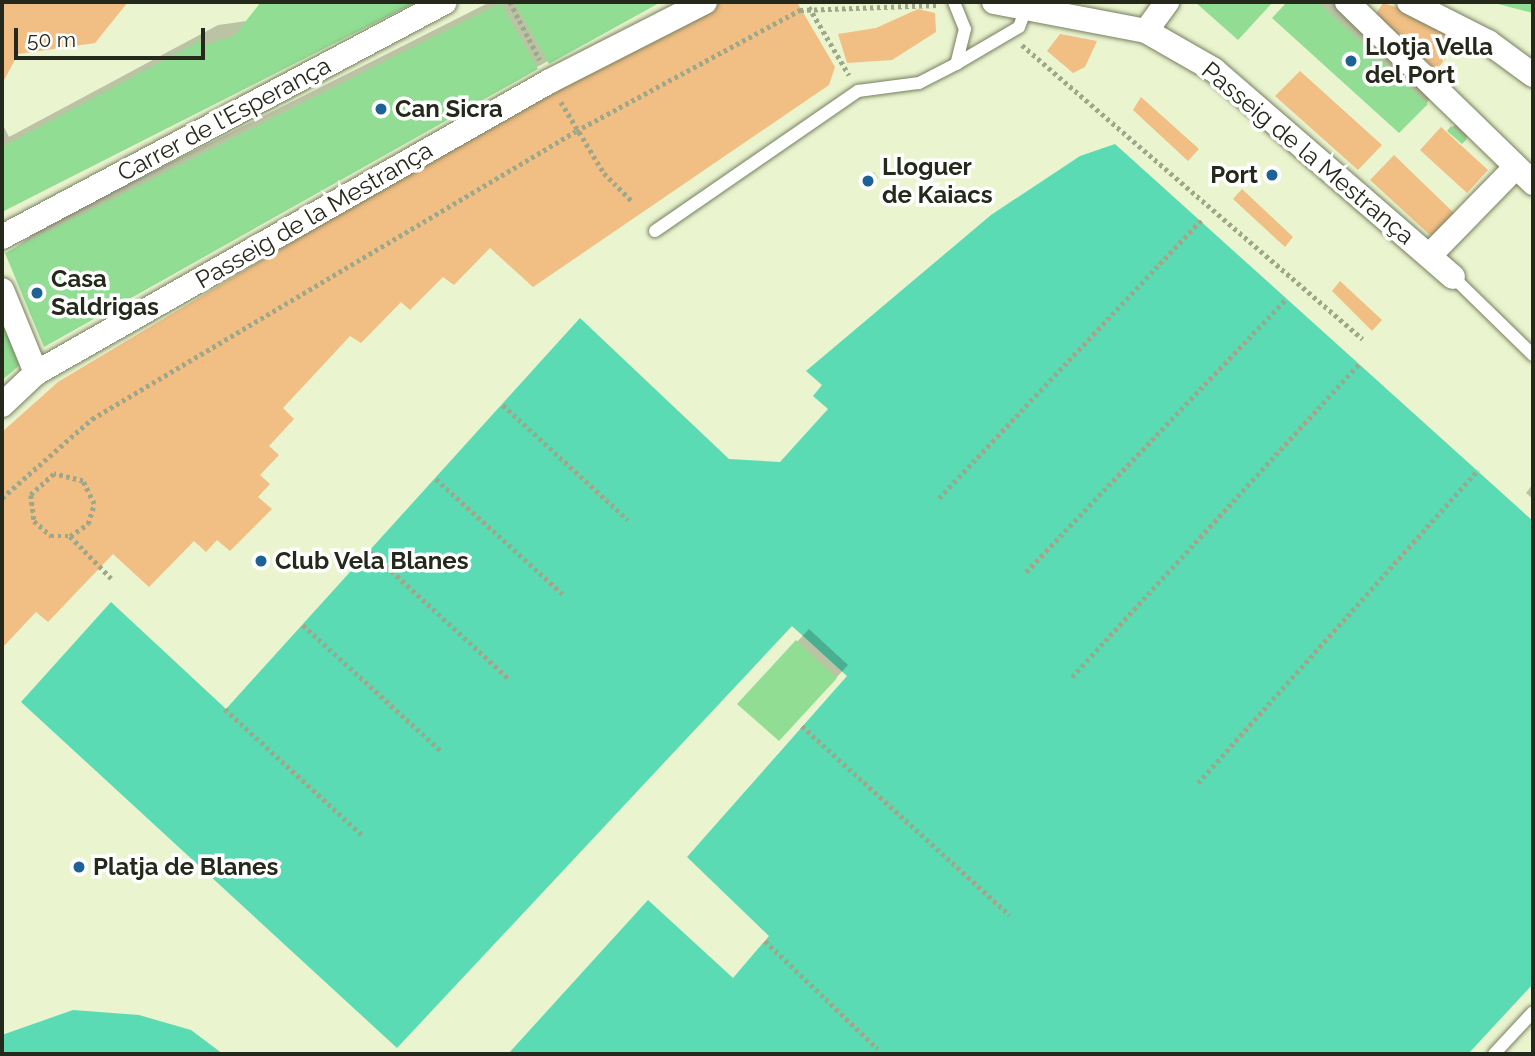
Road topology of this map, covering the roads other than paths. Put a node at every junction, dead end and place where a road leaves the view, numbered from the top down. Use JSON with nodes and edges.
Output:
{"nodes":[{"id":1,"x":445,"y":2,"type":"edge"},
{"id":2,"x":705,"y":2,"type":"edge"},
{"id":3,"x":954,"y":2,"type":"edge"},
{"id":4,"x":994,"y":2,"type":"edge"},
{"id":5,"x":1167,"y":2,"type":"edge"},
{"id":6,"x":1347,"y":2,"type":"edge"},
{"id":7,"x":1409,"y":2,"type":"edge"},
{"id":8,"x":1026,"y":9,"type":"junction"},
{"id":9,"x":1146,"y":31,"type":"junction"},
{"id":10,"x":956,"y":64,"type":"junction"},
{"id":11,"x":1533,"y":75,"type":"edge"},
{"id":12,"x":1525,"y":175,"type":"edge"},
{"id":13,"x":655,"y":231,"type":"dead end"},
{"id":14,"x":2,"y":237,"type":"edge"},
{"id":15,"x":1430,"y":255,"type":"junction"},
{"id":16,"x":1452,"y":278,"type":"joint"},
{"id":17,"x":2,"y":290,"type":"edge"},
{"id":18,"x":1533,"y":355,"type":"edge"},
{"id":19,"x":36,"y":373,"type":"junction"},
{"id":20,"x":2,"y":405,"type":"edge"},
{"id":21,"x":1533,"y":1012,"type":"edge"},
{"id":22,"x":1494,"y":1054,"type":"edge"}],
"edges":[{"from":1,"to":14,"type":"street","name":"Carrer de l'Esperança"},
{"from":2,"to":19,"type":"street","name":"Passeig de la Mestrança"},
{"from":3,"to":10,"type":"lane"},
{"from":4,"to":8,"type":"street","name":"Passeig de la Mestrança"},
{"from":5,"to":9,"type":"street"},
{"from":6,"to":12,"type":"street"},
{"from":7,"to":11,"type":"street"},
{"from":8,"to":9,"type":"street","name":"Passeig de la Mestrança"},
{"from":8,"to":10,"type":"lane"},
{"from":9,"to":15,"type":"street","name":"Passeig de la Mestrança"},
{"from":10,"to":13,"type":"lane"},
{"from":12,"to":15,"type":"street"},
{"from":15,"to":16,"type":"street","name":"Passeig de la Mestrança"},
{"from":16,"to":18,"type":"lane"},
{"from":17,"to":19,"type":"street"},
{"from":19,"to":20,"type":"street","name":"Passeig de la Mestrança"},
{"from":21,"to":22,"type":"lane"}]}
